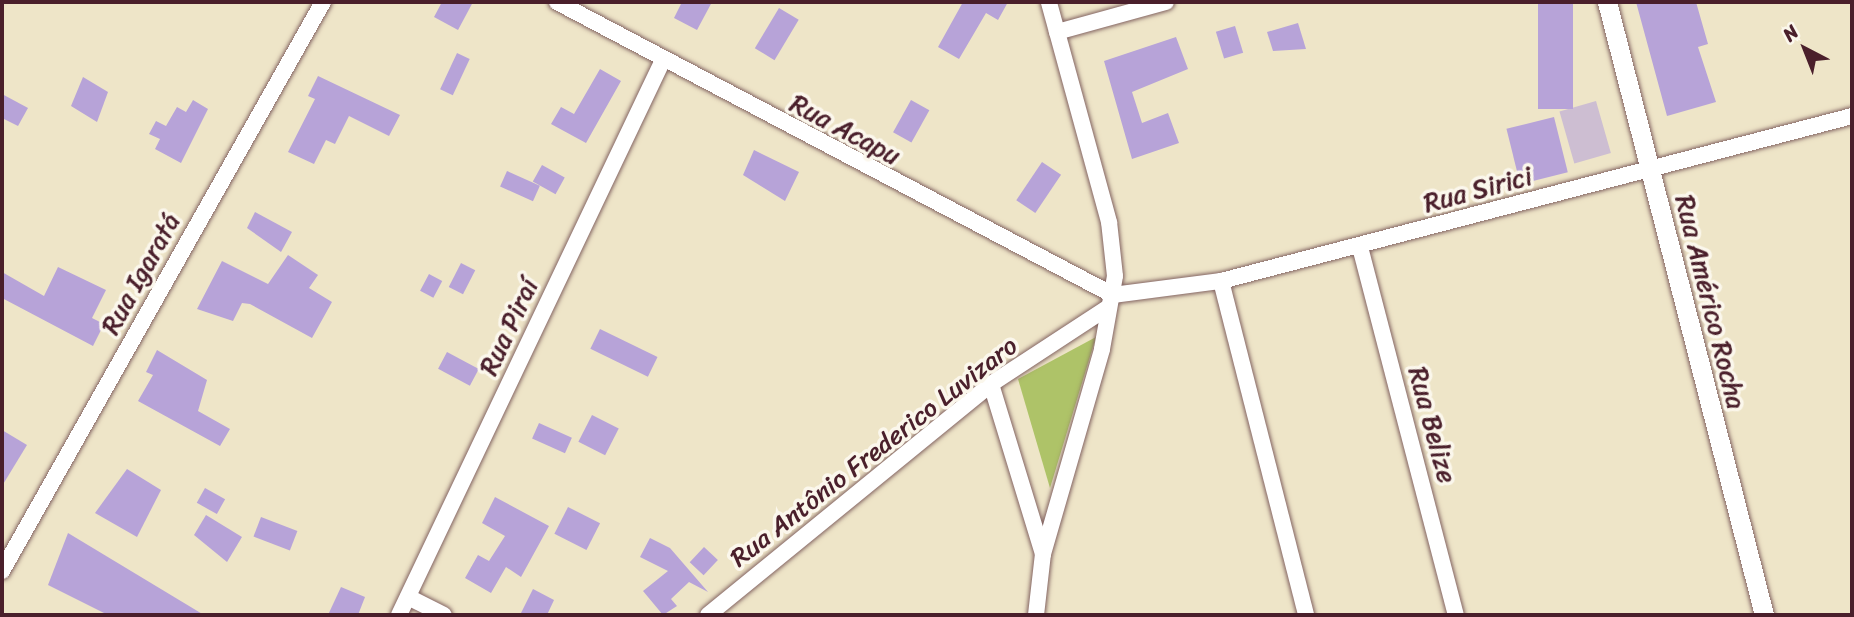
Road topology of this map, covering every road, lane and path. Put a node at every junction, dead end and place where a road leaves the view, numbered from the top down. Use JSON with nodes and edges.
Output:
{"nodes":[{"id":1,"x":323,"y":2,"type":"edge"},
{"id":2,"x":557,"y":2,"type":"edge"},
{"id":3,"x":1049,"y":2,"type":"edge"},
{"id":4,"x":1166,"y":2,"type":"edge"},
{"id":5,"x":1607,"y":2,"type":"edge"},
{"id":6,"x":1057,"y":32,"type":"junction"},
{"id":7,"x":663,"y":60,"type":"junction"},
{"id":8,"x":1852,"y":116,"type":"edge"},
{"id":9,"x":1651,"y":169,"type":"junction"},
{"id":10,"x":1360,"y":247,"type":"junction"},
{"id":11,"x":1221,"y":281,"type":"junction"},
{"id":12,"x":1110,"y":302,"type":"junction"},
{"id":13,"x":991,"y":384,"type":"junction"},
{"id":14,"x":1043,"y":554,"type":"junction"},
{"id":15,"x":2,"y":571,"type":"edge"},
{"id":16,"x":408,"y":597,"type":"junction"},
{"id":17,"x":1039,"y":613,"type":"edge"},
{"id":18,"x":399,"y":615,"type":"edge"},
{"id":19,"x":444,"y":615,"type":"edge"},
{"id":20,"x":708,"y":615,"type":"edge"},
{"id":21,"x":1306,"y":615,"type":"edge"},
{"id":22,"x":1456,"y":615,"type":"edge"},
{"id":23,"x":1764,"y":615,"type":"edge"}],
"edges":[{"from":1,"to":15,"type":"street","name":"Rua Igaratá"},
{"from":2,"to":7,"type":"street","name":"Rua Acapu"},
{"from":3,"to":6,"type":"street"},
{"from":4,"to":6,"type":"street"},
{"from":5,"to":9,"type":"street","name":"Rua Américo Rocha"},
{"from":6,"to":12,"type":"street"},
{"from":7,"to":12,"type":"street","name":"Rua Acapu"},
{"from":7,"to":16,"type":"street","name":"Rua Piraí"},
{"from":8,"to":9,"type":"street","name":"Rua Sirici"},
{"from":9,"to":10,"type":"street","name":"Rua Sirici"},
{"from":9,"to":23,"type":"street","name":"Rua Américo Rocha"},
{"from":10,"to":11,"type":"street","name":"Rua Sirici"},
{"from":10,"to":22,"type":"street","name":"Rua Belize"},
{"from":11,"to":12,"type":"street","name":"Rua Sirici"},
{"from":11,"to":21,"type":"street"},
{"from":12,"to":13,"type":"street","name":"Rua Antônio Frederico Luvizaro"},
{"from":12,"to":14,"type":"street"},
{"from":13,"to":14,"type":"street"},
{"from":13,"to":20,"type":"street","name":"Rua Antônio Frederico Luvizaro"},
{"from":14,"to":17,"type":"street"},
{"from":16,"to":18,"type":"street","name":"Rua Piraí"},
{"from":16,"to":19,"type":"street"}]}
